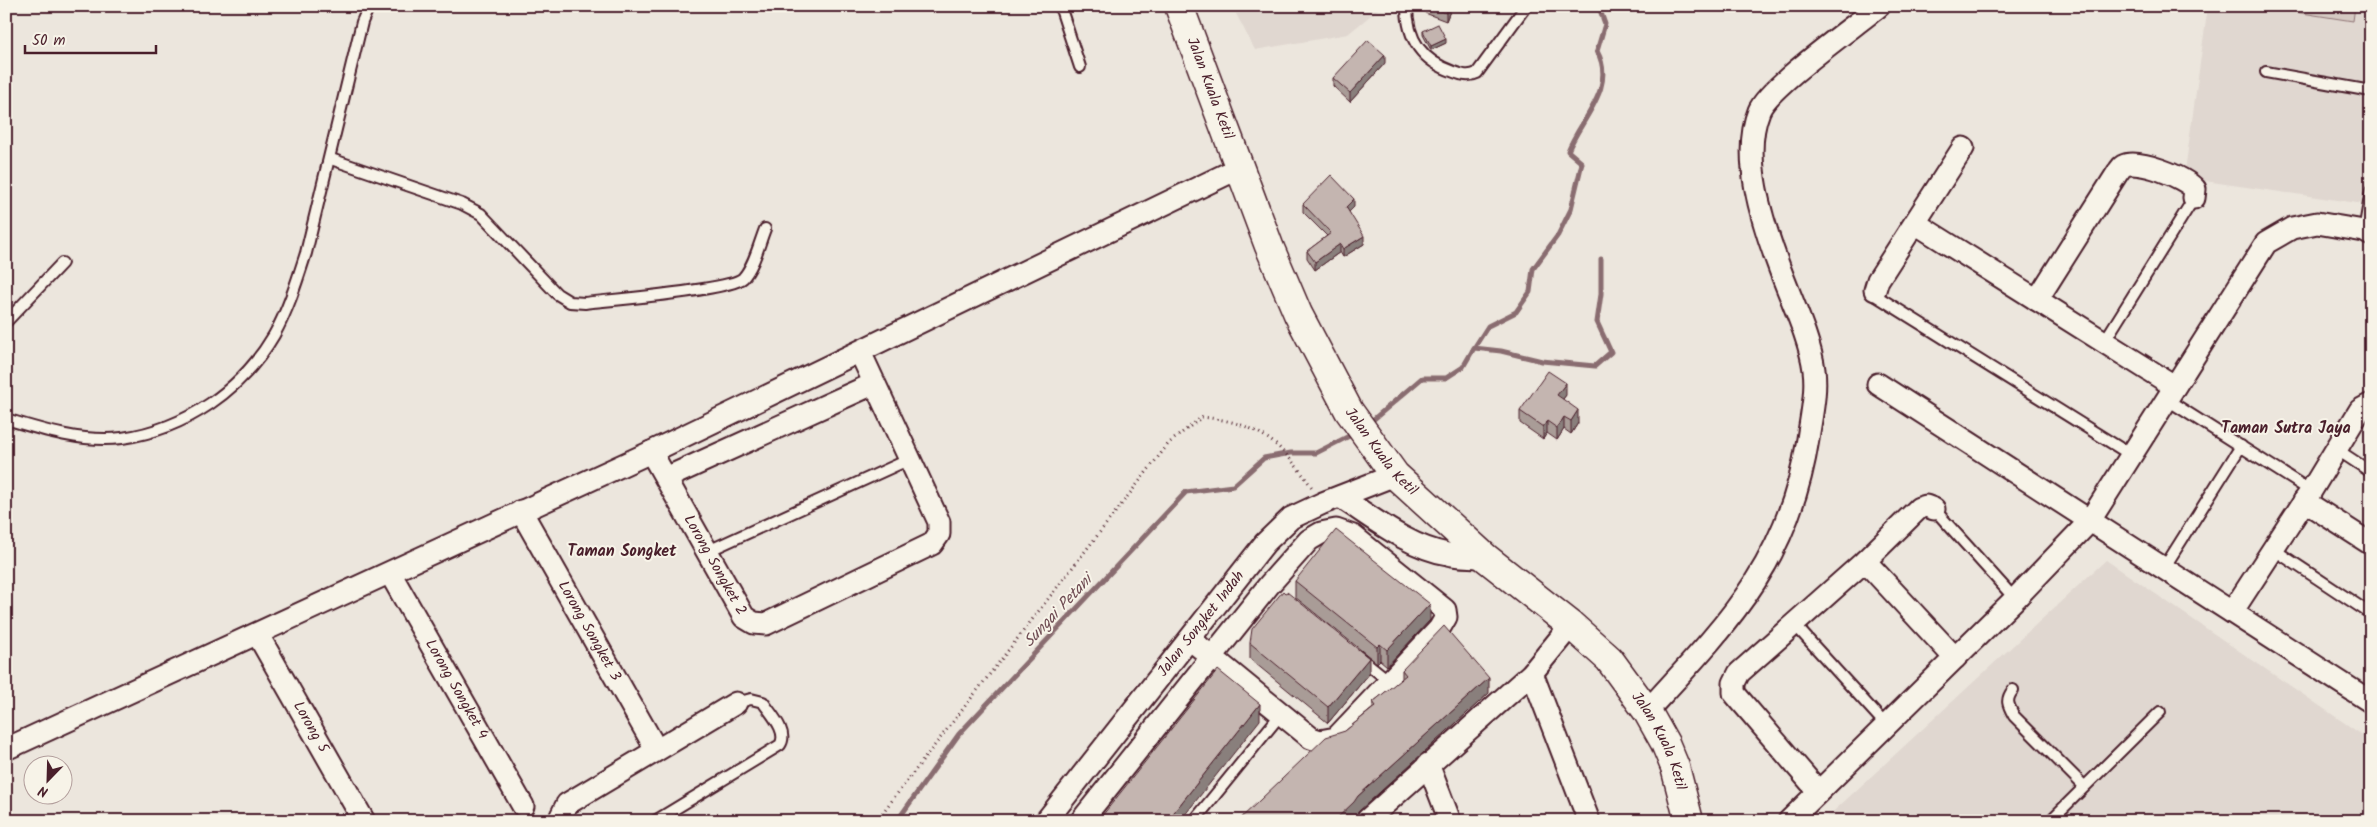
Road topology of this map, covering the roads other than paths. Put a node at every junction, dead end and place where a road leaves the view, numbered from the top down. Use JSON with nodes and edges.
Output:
{"nodes":[{"id":1,"x":369,"y":6,"type":"edge"},
{"id":2,"x":1060,"y":6,"type":"edge"},
{"id":3,"x":1179,"y":6,"type":"edge"},
{"id":4,"x":1408,"y":6,"type":"edge"},
{"id":5,"x":1526,"y":6,"type":"edge"},
{"id":6,"x":1880,"y":6,"type":"edge"},
{"id":7,"x":1080,"y":67,"type":"dead end"},
{"id":8,"x":2266,"y":72,"type":"dead end"},
{"id":9,"x":2371,"y":91,"type":"edge"},
{"id":10,"x":1963,"y":148,"type":"dead end"},
{"id":11,"x":331,"y":159,"type":"junction"},
{"id":12,"x":1239,"y":168,"type":"junction"},
{"id":13,"x":2371,"y":191,"type":"edge"},
{"id":14,"x":2194,"y":198,"type":"joint"},
{"id":15,"x":1915,"y":223,"type":"junction"},
{"id":16,"x":765,"y":229,"type":"dead end"},
{"id":17,"x":2367,"y":233,"type":"edge"},
{"id":18,"x":62,"y":263,"type":"dead end"},
{"id":19,"x":1875,"y":290,"type":"joint"},
{"id":20,"x":2037,"y":300,"type":"junction"},
{"id":21,"x":6,"y":322,"type":"edge"},
{"id":22,"x":2104,"y":342,"type":"junction"},
{"id":23,"x":860,"y":352,"type":"junction"},
{"id":24,"x":874,"y":384,"type":"junction"},
{"id":25,"x":1878,"y":384,"type":"dead end"},
{"id":26,"x":2170,"y":392,"type":"junction"},
{"id":27,"x":2371,"y":404,"type":"edge"},
{"id":28,"x":6,"y":419,"type":"edge"},
{"id":29,"x":2241,"y":446,"type":"junction"},
{"id":30,"x":2336,"y":449,"type":"junction"},
{"id":31,"x":651,"y":452,"type":"junction"},
{"id":32,"x":2131,"y":455,"type":"junction"},
{"id":33,"x":910,"y":459,"type":"junction"},
{"id":34,"x":2371,"y":472,"type":"edge"},
{"id":35,"x":1395,"y":475,"type":"junction"},
{"id":36,"x":666,"y":478,"type":"junction"},
{"id":37,"x":2308,"y":496,"type":"junction"},
{"id":38,"x":1340,"y":497,"type":"junction"},
{"id":39,"x":1934,"y":509,"type":"joint"},
{"id":40,"x":521,"y":511,"type":"junction"},
{"id":41,"x":2089,"y":522,"type":"junction"},
{"id":42,"x":2371,"y":544,"type":"edge"},
{"id":43,"x":2273,"y":549,"type":"junction"},
{"id":44,"x":708,"y":551,"type":"junction"},
{"id":45,"x":1486,"y":558,"type":"junction"},
{"id":46,"x":1865,"y":560,"type":"junction"},
{"id":47,"x":2164,"y":568,"type":"junction"},
{"id":48,"x":390,"y":573,"type":"junction"},
{"id":49,"x":2015,"y":599,"type":"junction"},
{"id":50,"x":2232,"y":612,"type":"junction"},
{"id":51,"x":2371,"y":614,"type":"edge"},
{"id":52,"x":1571,"y":625,"type":"junction"},
{"id":53,"x":1795,"y":625,"type":"junction"},
{"id":54,"x":258,"y":635,"type":"junction"},
{"id":55,"x":1191,"y":640,"type":"junction"},
{"id":56,"x":1352,"y":651,"type":"edge"},
{"id":57,"x":1212,"y":657,"type":"junction"},
{"id":58,"x":1955,"y":658,"type":"junction"},
{"id":59,"x":1532,"y":673,"type":"junction"},
{"id":60,"x":1389,"y":681,"type":"junction"},
{"id":61,"x":2013,"y":690,"type":"dead end"},
{"id":62,"x":736,"y":702,"type":"joint"},
{"id":63,"x":2371,"y":702,"type":"edge"},
{"id":64,"x":1647,"y":711,"type":"junction"},
{"id":65,"x":2160,"y":712,"type":"dead end"},
{"id":66,"x":1281,"y":714,"type":"junction"},
{"id":67,"x":1886,"y":725,"type":"junction"},
{"id":68,"x":6,"y":749,"type":"edge"},
{"id":69,"x":656,"y":749,"type":"junction"},
{"id":70,"x":1428,"y":764,"type":"junction"},
{"id":71,"x":2083,"y":785,"type":"junction"},
{"id":72,"x":1818,"y":791,"type":"junction"},
{"id":73,"x":523,"y":806,"type":"dead end"},
{"id":74,"x":364,"y":821,"type":"edge"},
{"id":75,"x":563,"y":821,"type":"edge"},
{"id":76,"x":656,"y":821,"type":"edge"},
{"id":77,"x":1046,"y":821,"type":"edge"},
{"id":78,"x":1080,"y":821,"type":"edge"},
{"id":79,"x":1194,"y":821,"type":"edge"},
{"id":80,"x":1366,"y":821,"type":"edge"},
{"id":81,"x":1450,"y":821,"type":"edge"},
{"id":82,"x":1589,"y":821,"type":"edge"},
{"id":83,"x":1689,"y":821,"type":"edge"},
{"id":84,"x":1789,"y":821,"type":"edge"},
{"id":85,"x":2050,"y":821,"type":"edge"}],
"edges":[{"from":1,"to":11,"type":"lane"},
{"from":2,"to":7,"type":"lane"},
{"from":3,"to":12,"type":"main road","name":"Jalan Kuala Ketil"},
{"from":4,"to":5,"type":"lane"},
{"from":6,"to":64,"type":"street"},
{"from":8,"to":9,"type":"lane"},
{"from":10,"to":15,"type":"street"},
{"from":11,"to":16,"type":"lane"},
{"from":11,"to":28,"type":"lane"},
{"from":12,"to":23,"type":"street"},
{"from":12,"to":35,"type":"main road","name":"Jalan Kuala Ketil"},
{"from":13,"to":17,"type":"lane"},
{"from":14,"to":20,"type":"street"},
{"from":14,"to":22,"type":"lane"},
{"from":15,"to":19,"type":"street"},
{"from":15,"to":20,"type":"street"},
{"from":17,"to":26,"type":"street"},
{"from":18,"to":21,"type":"lane"},
{"from":19,"to":32,"type":"lane"},
{"from":20,"to":22,"type":"street"},
{"from":22,"to":26,"type":"street"},
{"from":23,"to":24,"type":"street"},
{"from":23,"to":31,"type":"street"},
{"from":24,"to":33,"type":"street"},
{"from":24,"to":36,"type":"street"},
{"from":25,"to":41,"type":"street"},
{"from":26,"to":29,"type":"lane"},
{"from":26,"to":32,"type":"street"},
{"from":27,"to":30,"type":"street"},
{"from":29,"to":37,"type":"lane"},
{"from":29,"to":47,"type":"lane"},
{"from":30,"to":34,"type":"lane"},
{"from":30,"to":37,"type":"street"},
{"from":31,"to":36,"type":"street","name":"Lorong Songket 2"},
{"from":31,"to":40,"type":"street"},
{"from":32,"to":41,"type":"street"},
{"from":33,"to":44,"type":"lane"},
{"from":33,"to":44,"type":"street","name":"Lorong Songket 2"},
{"from":35,"to":38,"type":"street","name":"Jalan Songket Indah"},
{"from":35,"to":45,"type":"main road","name":"Jalan Kuala Ketil"},
{"from":36,"to":44,"type":"street","name":"Lorong Songket 2"},
{"from":37,"to":42,"type":"street"},
{"from":37,"to":43,"type":"street"},
{"from":38,"to":45,"type":"street"},
{"from":38,"to":55,"type":"street","name":"Jalan Songket Indah"},
{"from":39,"to":46,"type":"street"},
{"from":39,"to":49,"type":"lane"},
{"from":40,"to":48,"type":"street"},
{"from":40,"to":69,"type":"street","name":"Lorong Songket 3"},
{"from":41,"to":47,"type":"street"},
{"from":41,"to":49,"type":"street"},
{"from":43,"to":50,"type":"street"},
{"from":43,"to":51,"type":"lane"},
{"from":45,"to":52,"type":"main road","name":"Jalan Kuala Ketil"},
{"from":46,"to":53,"type":"street"},
{"from":46,"to":58,"type":"street"},
{"from":47,"to":50,"type":"street"},
{"from":48,"to":54,"type":"street"},
{"from":48,"to":73,"type":"street","name":"Lorong Songket 4"},
{"from":49,"to":58,"type":"street"},
{"from":50,"to":63,"type":"street"},
{"from":52,"to":59,"type":"street"},
{"from":52,"to":64,"type":"main road","name":"Jalan Kuala Ketil"},
{"from":53,"to":67,"type":"lane"},
{"from":53,"to":72,"type":"street"},
{"from":54,"to":68,"type":"street"},
{"from":54,"to":74,"type":"street","name":"Lorong 5"},
{"from":55,"to":57,"type":"street"},
{"from":55,"to":77,"type":"street","name":"Jalan Songket Indah"},
{"from":56,"to":60,"type":"lane"},
{"from":57,"to":60,"type":"street"},
{"from":57,"to":66,"type":"street"},
{"from":57,"to":78,"type":"street"},
{"from":58,"to":67,"type":"street"},
{"from":59,"to":70,"type":"street"},
{"from":59,"to":82,"type":"street"},
{"from":60,"to":66,"type":"street"},
{"from":61,"to":71,"type":"lane"},
{"from":62,"to":69,"type":"street"},
{"from":62,"to":76,"type":"lane"},
{"from":64,"to":83,"type":"main road","name":"Jalan Kuala Ketil"},
{"from":65,"to":71,"type":"lane"},
{"from":66,"to":79,"type":"lane"},
{"from":67,"to":72,"type":"street"},
{"from":69,"to":75,"type":"street"},
{"from":70,"to":80,"type":"street"},
{"from":70,"to":81,"type":"street"},
{"from":71,"to":85,"type":"lane"},
{"from":72,"to":84,"type":"street"}]}
